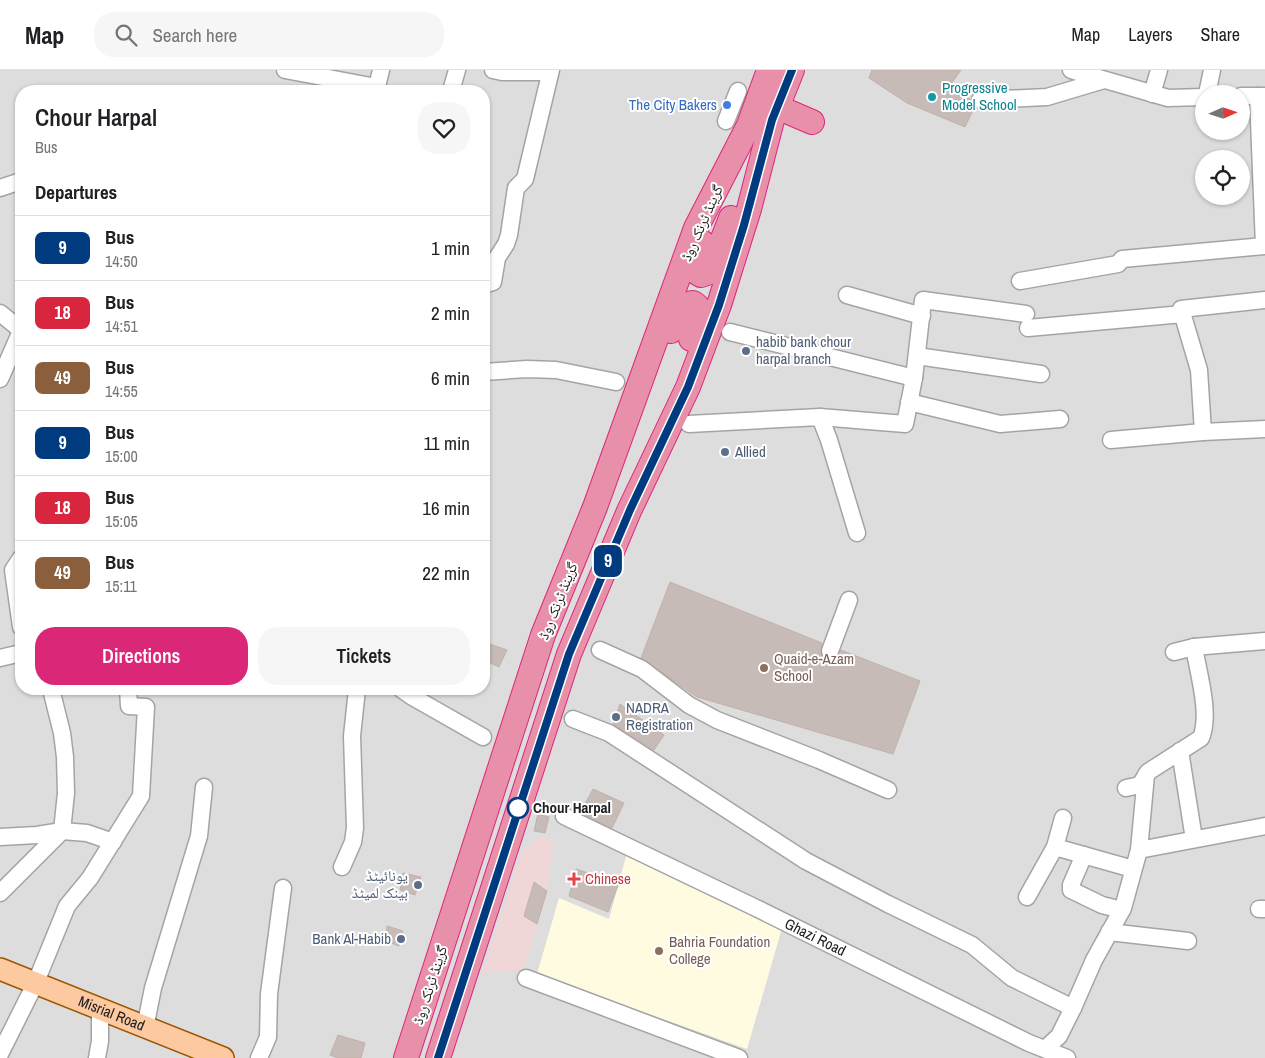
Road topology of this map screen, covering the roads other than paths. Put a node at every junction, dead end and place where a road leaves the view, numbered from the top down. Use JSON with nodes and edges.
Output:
{"nodes":[{"id":1,"x":285,"y":70,"type":"edge"},
{"id":2,"x":381,"y":70,"type":"edge"},
{"id":3,"x":457,"y":70,"type":"edge"},
{"id":4,"x":493,"y":70,"type":"edge"},
{"id":5,"x":769,"y":70,"type":"edge"},
{"id":6,"x":792,"y":70,"type":"edge"},
{"id":7,"x":1071,"y":70,"type":"edge"},
{"id":8,"x":1159,"y":70,"type":"edge"},
{"id":9,"x":1212,"y":70,"type":"edge"},
{"id":10,"x":551,"y":71,"type":"edge"},
{"id":11,"x":1098,"y":75,"type":"edge"},
{"id":12,"x":357,"y":85,"type":"edge"},
{"id":13,"x":377,"y":85,"type":"edge"},
{"id":14,"x":453,"y":85,"type":"edge"},
{"id":15,"x":1209,"y":85,"type":"edge"},
{"id":16,"x":738,"y":91,"type":"dead end"},
{"id":17,"x":1152,"y":94,"type":"junction"},
{"id":18,"x":1261,"y":96,"type":"edge"},
{"id":19,"x":1195,"y":97,"type":"edge"},
{"id":20,"x":980,"y":100,"type":"dead end"},
{"id":21,"x":774,"y":113,"type":"junction"},
{"id":22,"x":726,"y":121,"type":"dead end"},
{"id":23,"x":812,"y":122,"type":"dead end"},
{"id":24,"x":738,"y":148,"type":"junction"},
{"id":25,"x":15,"y":183,"type":"edge"},
{"id":26,"x":0,"y":188,"type":"edge"},
{"id":27,"x":1020,"y":281,"type":"dead end"},
{"id":28,"x":490,"y":284,"type":"edge"},
{"id":29,"x":847,"y":295,"type":"dead end"},
{"id":30,"x":1265,"y":300,"type":"edge"},
{"id":31,"x":0,"y":313,"type":"edge"},
{"id":32,"x":1182,"y":314,"type":"junction"},
{"id":33,"x":922,"y":316,"type":"junction"},
{"id":34,"x":15,"y":326,"type":"edge"},
{"id":35,"x":730,"y":332,"type":"dead end"},
{"id":36,"x":15,"y":345,"type":"edge"},
{"id":37,"x":917,"y":356,"type":"junction"},
{"id":38,"x":490,"y":372,"type":"edge"},
{"id":39,"x":1041,"y":374,"type":"dead end"},
{"id":40,"x":914,"y":378,"type":"junction"},
{"id":41,"x":0,"y":379,"type":"edge"},
{"id":42,"x":616,"y":382,"type":"dead end"},
{"id":43,"x":909,"y":402,"type":"junction"},
{"id":44,"x":820,"y":417,"type":"junction"},
{"id":45,"x":1060,"y":419,"type":"dead end"},
{"id":46,"x":689,"y":424,"type":"dead end"},
{"id":47,"x":1265,"y":429,"type":"edge"},
{"id":48,"x":1204,"y":432,"type":"junction"},
{"id":49,"x":1111,"y":440,"type":"dead end"},
{"id":50,"x":595,"y":507,"type":"junction"},
{"id":51,"x":630,"y":510,"type":"junction"},
{"id":52,"x":857,"y":533,"type":"dead end"},
{"id":53,"x":11,"y":565,"type":"edge"},
{"id":54,"x":15,"y":590,"type":"edge"},
{"id":55,"x":848,"y":600,"type":"dead end"},
{"id":56,"x":1265,"y":640,"type":"edge"},
{"id":57,"x":1194,"y":647,"type":"junction"},
{"id":58,"x":600,"y":650,"type":"dead end"},
{"id":59,"x":830,"y":652,"type":"dead end"},
{"id":60,"x":1174,"y":652,"type":"dead end"},
{"id":61,"x":15,"y":654,"type":"edge"},
{"id":62,"x":0,"y":658,"type":"edge"},
{"id":63,"x":52,"y":695,"type":"edge"},
{"id":64,"x":128,"y":695,"type":"edge"},
{"id":65,"x":356,"y":695,"type":"edge"},
{"id":66,"x":410,"y":695,"type":"edge"},
{"id":67,"x":573,"y":719,"type":"dead end"},
{"id":68,"x":483,"y":737,"type":"dead end"},
{"id":69,"x":1180,"y":751,"type":"junction"},
{"id":70,"x":1146,"y":775,"type":"junction"},
{"id":71,"x":204,"y":787,"type":"dead end"},
{"id":72,"x":1126,"y":788,"type":"dead end"},
{"id":73,"x":888,"y":790,"type":"dead end"},
{"id":74,"x":564,"y":816,"type":"dead end"},
{"id":75,"x":1063,"y":818,"type":"dead end"},
{"id":76,"x":1265,"y":826,"type":"edge"},
{"id":77,"x":62,"y":831,"type":"junction"},
{"id":78,"x":0,"y":836,"type":"edge"},
{"id":79,"x":1194,"y":839,"type":"junction"},
{"id":80,"x":113,"y":842,"type":"junction"},
{"id":81,"x":1054,"y":847,"type":"junction"},
{"id":82,"x":1139,"y":850,"type":"junction"},
{"id":83,"x":1084,"y":855,"type":"junction"},
{"id":84,"x":342,"y":867,"type":"dead end"},
{"id":85,"x":1133,"y":869,"type":"junction"},
{"id":86,"x":284,"y":888,"type":"dead end"},
{"id":87,"x":0,"y":893,"type":"edge"},
{"id":88,"x":1027,"y":897,"type":"dead end"},
{"id":89,"x":1122,"y":910,"type":"junction"},
{"id":90,"x":1109,"y":932,"type":"junction"},
{"id":91,"x":1188,"y":941,"type":"dead end"},
{"id":92,"x":0,"y":969,"type":"edge"},
{"id":93,"x":526,"y":978,"type":"dead end"},
{"id":94,"x":36,"y":982,"type":"junction"},
{"id":95,"x":1073,"y":1008,"type":"junction"},
{"id":96,"x":100,"y":1010,"type":"junction"},
{"id":97,"x":145,"y":1028,"type":"junction"},
{"id":98,"x":1053,"y":1052,"type":"edge"},
{"id":99,"x":0,"y":1054,"type":"edge"},
{"id":100,"x":212,"y":1056,"type":"edge"},
{"id":101,"x":97,"y":1058,"type":"edge"},
{"id":102,"x":259,"y":1058,"type":"edge"},
{"id":103,"x":406,"y":1058,"type":"edge"},
{"id":104,"x":438,"y":1058,"type":"edge"},
{"id":105,"x":739,"y":1058,"type":"edge"}],
"edges":[{"from":1,"to":12,"type":"street"},
{"from":2,"to":13,"type":"street"},
{"from":3,"to":14,"type":"street"},
{"from":4,"to":10,"type":"street"},
{"from":5,"to":24,"type":"highway","name":"گرینڈ ٹرنک روڈ"},
{"from":6,"to":21,"type":"highway","name":"گرینڈ ٹرنک روڈ"},
{"from":7,"to":11,"type":"street"},
{"from":8,"to":17,"type":"street"},
{"from":9,"to":15,"type":"street"},
{"from":10,"to":28,"type":"street"},
{"from":11,"to":17,"type":"street"},
{"from":11,"to":20,"type":"street"},
{"from":16,"to":22,"type":"street"},
{"from":17,"to":19,"type":"street"},
{"from":18,"to":27,"type":"street"},
{"from":21,"to":23,"type":"highway"},
{"from":21,"to":24,"type":"highway"},
{"from":21,"to":51,"type":"highway","name":"گرینڈ ٹرنک روڈ"},
{"from":24,"to":50,"type":"highway","name":"گرینڈ ٹرنک روڈ"},
{"from":25,"to":26,"type":"street"},
{"from":29,"to":33,"type":"street"},
{"from":30,"to":32,"type":"street"},
{"from":31,"to":34,"type":"street"},
{"from":32,"to":33,"type":"street"},
{"from":32,"to":48,"type":"street"},
{"from":33,"to":37,"type":"street"},
{"from":35,"to":40,"type":"street"},
{"from":36,"to":41,"type":"street"},
{"from":37,"to":39,"type":"street"},
{"from":37,"to":40,"type":"street"},
{"from":38,"to":42,"type":"street"},
{"from":40,"to":43,"type":"street"},
{"from":43,"to":44,"type":"street"},
{"from":43,"to":45,"type":"street"},
{"from":44,"to":46,"type":"street"},
{"from":44,"to":52,"type":"street"},
{"from":47,"to":48,"type":"street"},
{"from":48,"to":49,"type":"street"},
{"from":50,"to":51,"type":"highway"},
{"from":50,"to":103,"type":"highway","name":"گرینڈ ٹرنک روڈ"},
{"from":51,"to":104,"type":"highway","name":"گرینڈ ٹرنک روڈ"},
{"from":53,"to":54,"type":"street"},
{"from":55,"to":59,"type":"street"},
{"from":56,"to":57,"type":"street"},
{"from":57,"to":60,"type":"street"},
{"from":57,"to":69,"type":"street"},
{"from":58,"to":73,"type":"street"},
{"from":61,"to":62,"type":"street"},
{"from":63,"to":77,"type":"street"},
{"from":64,"to":80,"type":"street"},
{"from":65,"to":84,"type":"street"},
{"from":66,"to":68,"type":"street"},
{"from":67,"to":95,"type":"street"},
{"from":69,"to":70,"type":"street"},
{"from":69,"to":79,"type":"street"},
{"from":70,"to":72,"type":"street"},
{"from":70,"to":82,"type":"street"},
{"from":71,"to":97,"type":"street"},
{"from":74,"to":98,"type":"street","name":"Ghazi Road"},
{"from":75,"to":81,"type":"street"},
{"from":76,"to":79,"type":"street"},
{"from":77,"to":78,"type":"street"},
{"from":77,"to":80,"type":"street"},
{"from":77,"to":87,"type":"street"},
{"from":79,"to":82,"type":"street"},
{"from":80,"to":94,"type":"street"},
{"from":81,"to":83,"type":"street"},
{"from":81,"to":88,"type":"street"},
{"from":82,"to":85,"type":"street"},
{"from":83,"to":85,"type":"street"},
{"from":83,"to":89,"type":"street"},
{"from":85,"to":89,"type":"street"},
{"from":86,"to":102,"type":"street"},
{"from":89,"to":90,"type":"street"},
{"from":90,"to":91,"type":"street"},
{"from":90,"to":95,"type":"street"},
{"from":92,"to":94,"type":"main road","name":"Misrial Road"},
{"from":93,"to":105,"type":"street"},
{"from":94,"to":96,"type":"main road","name":"Misrial Road"},
{"from":94,"to":99,"type":"street"},
{"from":95,"to":98,"type":"street"},
{"from":96,"to":97,"type":"main road","name":"Misrial Road"},
{"from":96,"to":101,"type":"street"},
{"from":97,"to":100,"type":"main road","name":"Misrial Road"}]}
